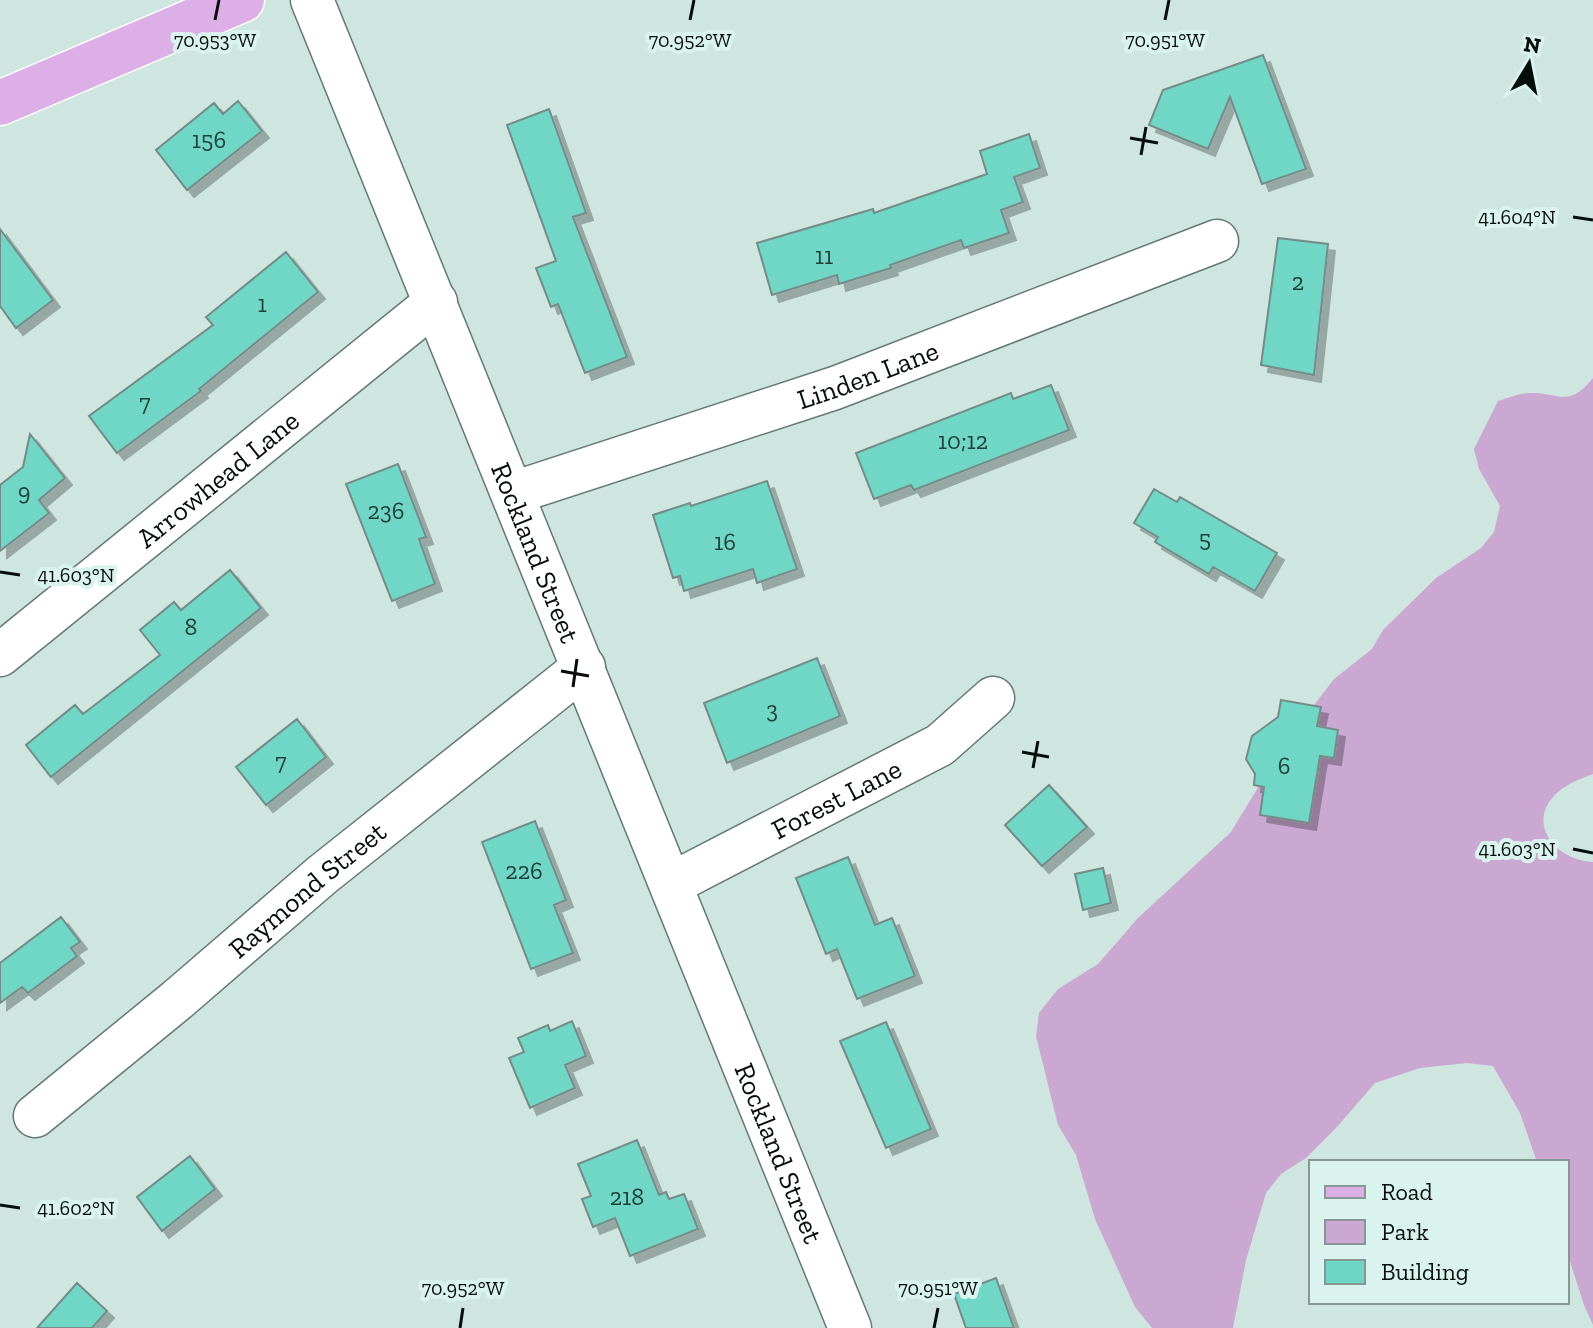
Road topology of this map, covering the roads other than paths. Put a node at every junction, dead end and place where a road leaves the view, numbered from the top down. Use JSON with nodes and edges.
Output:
{"nodes":[{"id":1,"x":242,"y":0,"type":"edge"},
{"id":2,"x":312,"y":0,"type":"edge"},
{"id":3,"x":0,"y":103,"type":"edge"},
{"id":4,"x":1217,"y":241,"type":"dead end"},
{"id":5,"x":436,"y":302,"type":"junction"},
{"id":6,"x":513,"y":493,"type":"junction"},
{"id":7,"x":0,"y":655,"type":"edge"},
{"id":8,"x":584,"y":667,"type":"junction"},
{"id":9,"x":993,"y":698,"type":"dead end"},
{"id":10,"x":671,"y":884,"type":"junction"},
{"id":11,"x":35,"y":1116,"type":"dead end"},
{"id":12,"x":850,"y":1328,"type":"edge"}],
"edges":[{"from":1,"to":3,"type":"main road"},
{"from":2,"to":5,"type":"street","name":"Rockland Street"},
{"from":4,"to":6,"type":"street","name":"Linden Lane"},
{"from":5,"to":6,"type":"street","name":"Rockland Street"},
{"from":5,"to":7,"type":"street","name":"Arrowhead Lane"},
{"from":6,"to":8,"type":"street","name":"Rockland Street"},
{"from":8,"to":10,"type":"street","name":"Rockland Street"},
{"from":8,"to":11,"type":"street","name":"Raymond Street"},
{"from":9,"to":10,"type":"street","name":"Forest Lane"},
{"from":10,"to":12,"type":"street","name":"Rockland Street"}]}
